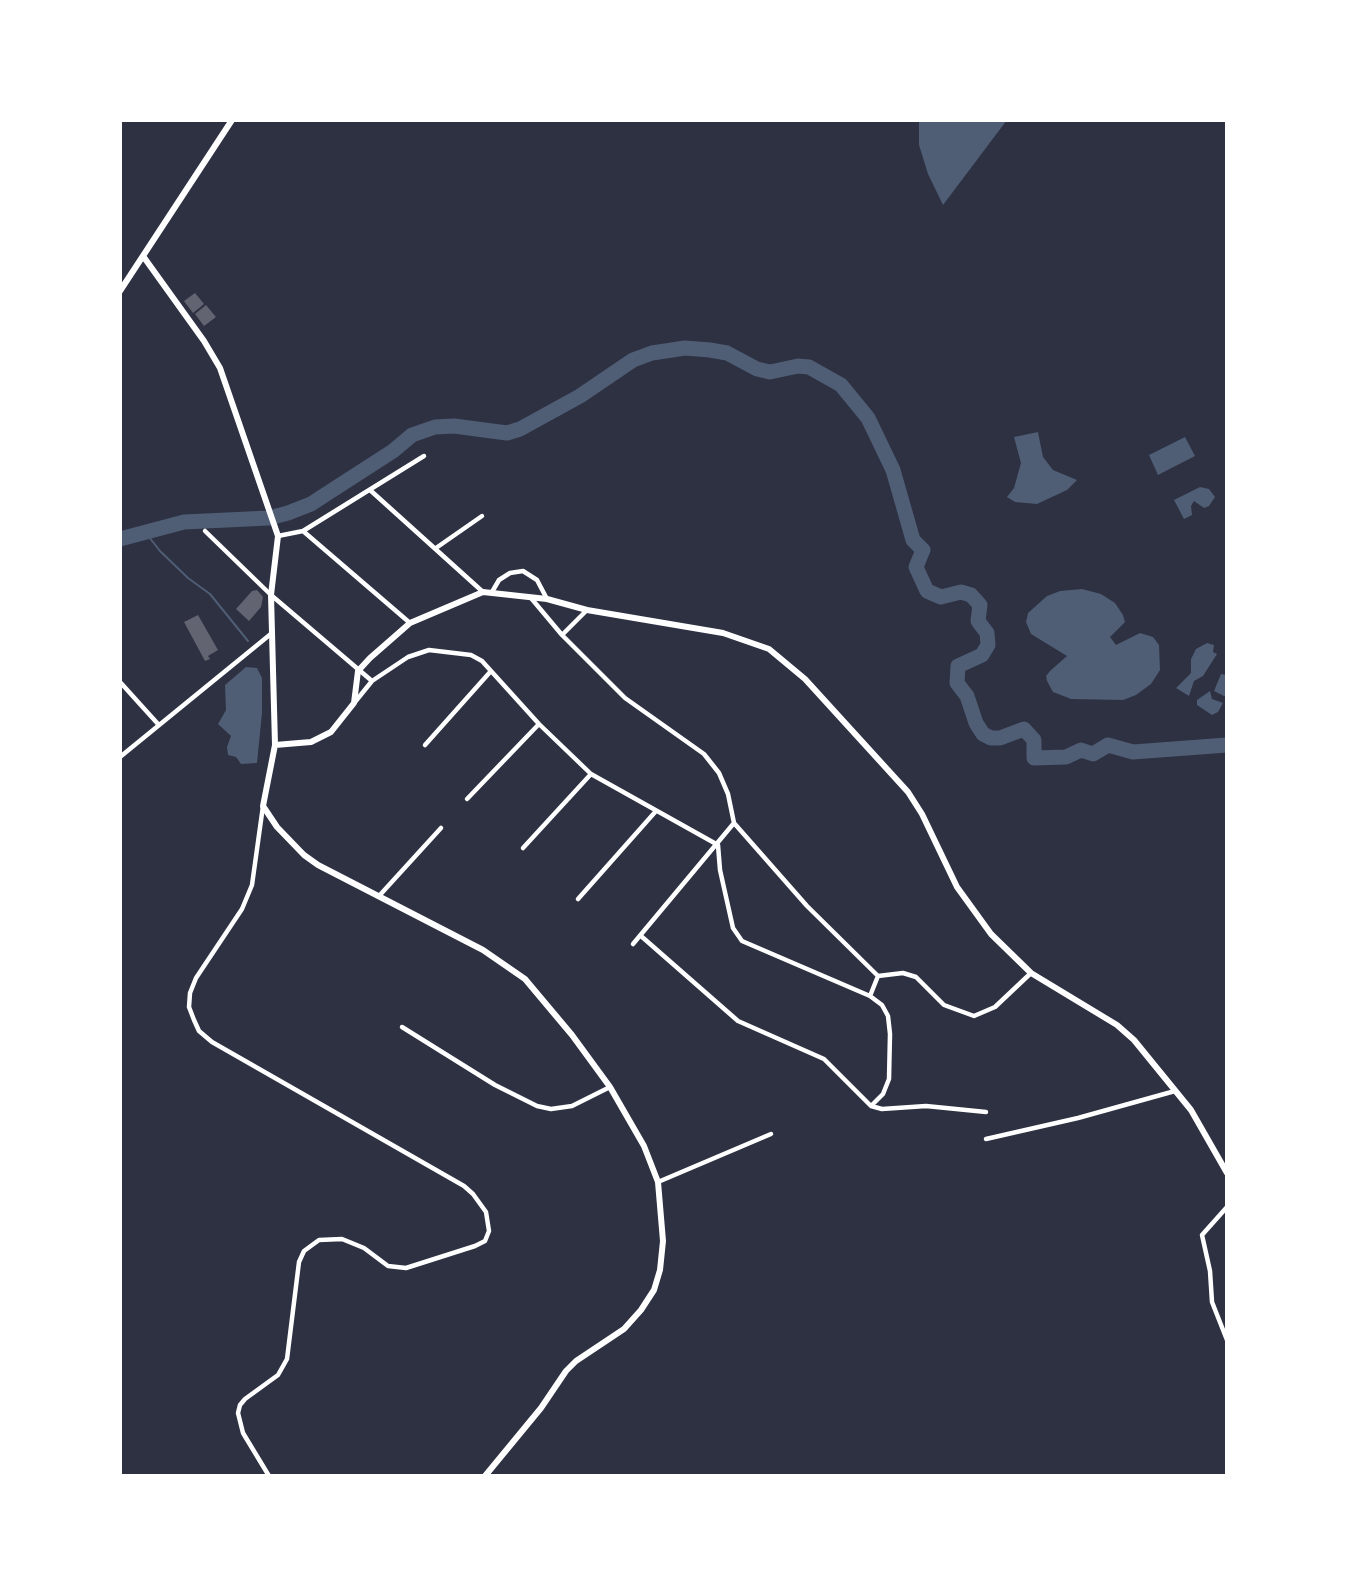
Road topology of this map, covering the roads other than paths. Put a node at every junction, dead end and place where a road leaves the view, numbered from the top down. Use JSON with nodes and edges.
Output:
{"nodes":[{"id":1,"x":232,"y":120,"type":"edge"},
{"id":2,"x":143,"y":256,"type":"junction"},
{"id":3,"x":120,"y":291,"type":"edge"},
{"id":4,"x":424,"y":456,"type":"dead end"},
{"id":5,"x":369,"y":490,"type":"junction"},
{"id":6,"x":482,"y":516,"type":"dead end"},
{"id":7,"x":205,"y":531,"type":"dead end"},
{"id":8,"x":303,"y":531,"type":"junction"},
{"id":9,"x":278,"y":536,"type":"junction"},
{"id":10,"x":436,"y":548,"type":"junction"},
{"id":11,"x":483,"y":592,"type":"junction"},
{"id":12,"x":492,"y":592,"type":"junction"},
{"id":13,"x":271,"y":595,"type":"junction"},
{"id":14,"x":531,"y":598,"type":"junction"},
{"id":15,"x":547,"y":599,"type":"junction"},
{"id":16,"x":587,"y":610,"type":"junction"},
{"id":17,"x":410,"y":623,"type":"junction"},
{"id":18,"x":272,"y":633,"type":"junction"},
{"id":19,"x":562,"y":635,"type":"junction"},
{"id":20,"x":358,"y":671,"type":"junction"},
{"id":21,"x":491,"y":671,"type":"junction"},
{"id":22,"x":372,"y":681,"type":"junction"},
{"id":23,"x":120,"y":682,"type":"edge"},
{"id":24,"x":354,"y":703,"type":"junction"},
{"id":25,"x":158,"y":724,"type":"junction"},
{"id":26,"x":540,"y":724,"type":"junction"},
{"id":27,"x":275,"y":745,"type":"junction"},
{"id":28,"x":425,"y":745,"type":"dead end"},
{"id":29,"x":120,"y":757,"type":"edge"},
{"id":30,"x":591,"y":774,"type":"junction"},
{"id":31,"x":467,"y":799,"type":"dead end"},
{"id":32,"x":263,"y":806,"type":"junction"},
{"id":33,"x":656,"y":811,"type":"junction"},
{"id":34,"x":734,"y":823,"type":"junction"},
{"id":35,"x":441,"y":828,"type":"dead end"},
{"id":36,"x":718,"y":845,"type":"junction"},
{"id":37,"x":523,"y":848,"type":"dead end"},
{"id":38,"x":379,"y":896,"type":"junction"},
{"id":39,"x":578,"y":899,"type":"dead end"},
{"id":40,"x":641,"y":936,"type":"junction"},
{"id":41,"x":633,"y":944,"type":"dead end"},
{"id":42,"x":1031,"y":973,"type":"junction"},
{"id":43,"x":878,"y":976,"type":"junction"},
{"id":44,"x":870,"y":996,"type":"junction"},
{"id":45,"x":402,"y":1028,"type":"dead end"},
{"id":46,"x":610,"y":1088,"type":"junction"},
{"id":47,"x":1175,"y":1091,"type":"junction"},
{"id":48,"x":871,"y":1106,"type":"junction"},
{"id":49,"x":987,"y":1112,"type":"dead end"},
{"id":50,"x":771,"y":1134,"type":"dead end"},
{"id":51,"x":986,"y":1139,"type":"dead end"},
{"id":52,"x":1227,"y":1173,"type":"edge"},
{"id":53,"x":658,"y":1182,"type":"junction"},
{"id":54,"x":1227,"y":1207,"type":"edge"},
{"id":55,"x":1227,"y":1340,"type":"edge"},
{"id":56,"x":268,"y":1476,"type":"edge"},
{"id":57,"x":485,"y":1476,"type":"edge"}],
"edges":[{"from":1,"to":2,"type":"street"},
{"from":2,"to":3,"type":"street"},
{"from":2,"to":9,"type":"street"},
{"from":4,"to":5,"type":"street"},
{"from":5,"to":8,"type":"street"},
{"from":5,"to":10,"type":"street"},
{"from":6,"to":10,"type":"street"},
{"from":7,"to":13,"type":"street"},
{"from":8,"to":9,"type":"street"},
{"from":8,"to":17,"type":"street"},
{"from":9,"to":13,"type":"street"},
{"from":10,"to":11,"type":"street"},
{"from":11,"to":12,"type":"street"},
{"from":11,"to":17,"type":"street"},
{"from":12,"to":14,"type":"street"},
{"from":12,"to":15,"type":"street"},
{"from":13,"to":18,"type":"street"},
{"from":13,"to":20,"type":"street"},
{"from":14,"to":15,"type":"street"},
{"from":14,"to":19,"type":"street"},
{"from":15,"to":16,"type":"street"},
{"from":16,"to":19,"type":"street"},
{"from":16,"to":42,"type":"street"},
{"from":17,"to":20,"type":"street"},
{"from":18,"to":25,"type":"street"},
{"from":18,"to":27,"type":"street"},
{"from":19,"to":34,"type":"street"},
{"from":20,"to":22,"type":"street"},
{"from":20,"to":24,"type":"street"},
{"from":21,"to":22,"type":"street"},
{"from":21,"to":26,"type":"street"},
{"from":21,"to":28,"type":"street"},
{"from":22,"to":24,"type":"street"},
{"from":23,"to":25,"type":"street"},
{"from":24,"to":27,"type":"street"},
{"from":25,"to":29,"type":"street"},
{"from":26,"to":30,"type":"street"},
{"from":26,"to":31,"type":"street"},
{"from":27,"to":32,"type":"street"},
{"from":30,"to":33,"type":"street"},
{"from":30,"to":37,"type":"street"},
{"from":32,"to":38,"type":"street"},
{"from":32,"to":56,"type":"street"},
{"from":33,"to":36,"type":"street"},
{"from":33,"to":39,"type":"street"},
{"from":34,"to":36,"type":"street"},
{"from":34,"to":43,"type":"street"},
{"from":35,"to":38,"type":"street"},
{"from":36,"to":40,"type":"street"},
{"from":36,"to":44,"type":"street"},
{"from":38,"to":46,"type":"street"},
{"from":40,"to":41,"type":"street"},
{"from":40,"to":48,"type":"street"},
{"from":42,"to":43,"type":"street"},
{"from":42,"to":47,"type":"street"},
{"from":43,"to":44,"type":"street"},
{"from":44,"to":48,"type":"street"},
{"from":45,"to":46,"type":"street"},
{"from":46,"to":53,"type":"street"},
{"from":47,"to":51,"type":"street"},
{"from":47,"to":52,"type":"street"},
{"from":48,"to":49,"type":"street"},
{"from":50,"to":53,"type":"street"},
{"from":53,"to":57,"type":"street"},
{"from":54,"to":55,"type":"street"}]}
